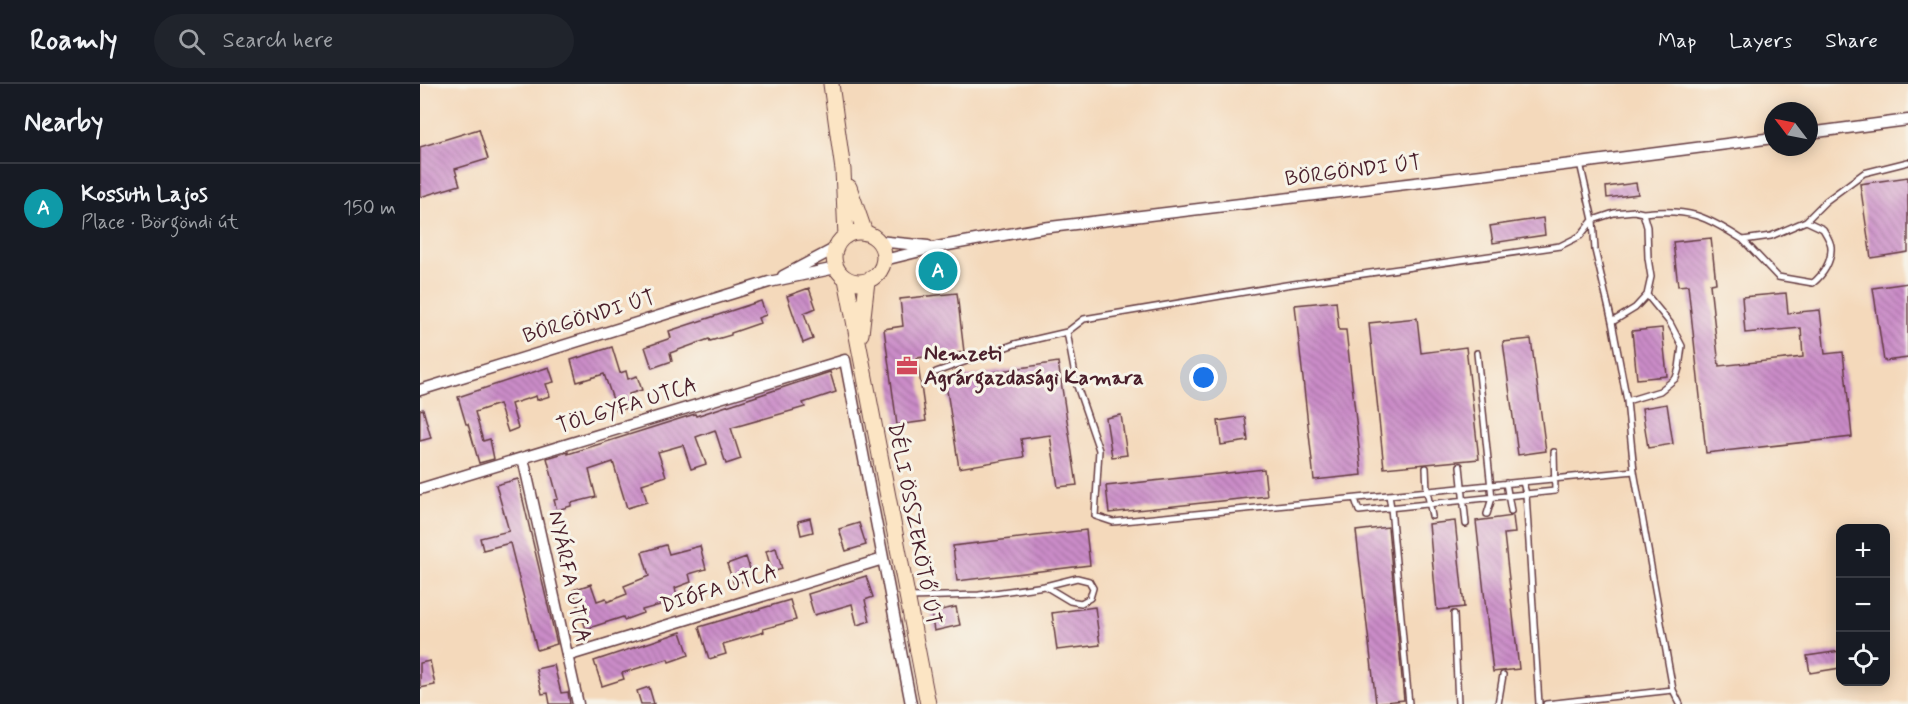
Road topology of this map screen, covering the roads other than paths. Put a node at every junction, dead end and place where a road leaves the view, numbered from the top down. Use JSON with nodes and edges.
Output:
{"nodes":[{"id":1,"x":831,"y":84,"type":"edge"},
{"id":2,"x":1908,"y":120,"type":"edge"},
{"id":3,"x":1818,"y":132,"type":"edge"},
{"id":4,"x":1764,"y":139,"type":"edge"},
{"id":5,"x":1908,"y":162,"type":"edge"},
{"id":6,"x":1580,"y":163,"type":"junction"},
{"id":7,"x":843,"y":170,"type":"junction"},
{"id":8,"x":1643,"y":213,"type":"junction"},
{"id":9,"x":1593,"y":220,"type":"junction"},
{"id":10,"x":1806,"y":221,"type":"junction"},
{"id":11,"x":865,"y":232,"type":"junction"},
{"id":12,"x":846,"y":236,"type":"junction"},
{"id":13,"x":1743,"y":240,"type":"junction"},
{"id":14,"x":878,"y":241,"type":"junction"},
{"id":15,"x":937,"y":247,"type":"junction"},
{"id":16,"x":836,"y":248,"type":"junction"},
{"id":17,"x":884,"y":260,"type":"junction"},
{"id":18,"x":841,"y":274,"type":"junction"},
{"id":19,"x":769,"y":282,"type":"junction"},
{"id":20,"x":867,"y":282,"type":"junction"},
{"id":21,"x":1647,"y":295,"type":"junction"},
{"id":22,"x":1612,"y":322,"type":"junction"},
{"id":23,"x":1067,"y":332,"type":"junction"},
{"id":24,"x":860,"y":351,"type":"junction"},
{"id":25,"x":1477,"y":353,"type":"dead end"},
{"id":26,"x":936,"y":372,"type":"dead end"},
{"id":27,"x":420,"y":390,"type":"edge"},
{"id":28,"x":1627,"y":401,"type":"junction"},
{"id":29,"x":1554,"y":452,"type":"dead end"},
{"id":30,"x":524,"y":458,"type":"junction"},
{"id":31,"x":1460,"y":466,"type":"dead end"},
{"id":32,"x":1426,"y":468,"type":"dead end"},
{"id":33,"x":1634,"y":471,"type":"junction"},
{"id":34,"x":1555,"y":478,"type":"junction"},
{"id":35,"x":1523,"y":482,"type":"junction"},
{"id":36,"x":1506,"y":483,"type":"junction"},
{"id":37,"x":1491,"y":485,"type":"junction"},
{"id":38,"x":1461,"y":488,"type":"junction"},
{"id":39,"x":420,"y":489,"type":"edge"},
{"id":40,"x":1427,"y":491,"type":"junction"},
{"id":41,"x":1526,"y":494,"type":"junction"},
{"id":42,"x":1389,"y":495,"type":"junction"},
{"id":43,"x":1510,"y":496,"type":"junction"},
{"id":44,"x":1492,"y":498,"type":"junction"},
{"id":45,"x":1355,"y":499,"type":"junction"},
{"id":46,"x":1464,"y":500,"type":"junction"},
{"id":47,"x":1430,"y":504,"type":"junction"},
{"id":48,"x":1391,"y":508,"type":"junction"},
{"id":49,"x":1511,"y":511,"type":"dead end"},
{"id":50,"x":1487,"y":514,"type":"dead end"},
{"id":51,"x":1432,"y":516,"type":"dead end"},
{"id":52,"x":1466,"y":524,"type":"dead end"},
{"id":53,"x":883,"y":559,"type":"junction"},
{"id":54,"x":1045,"y":586,"type":"junction"},
{"id":55,"x":907,"y":598,"type":"junction"},
{"id":56,"x":1454,"y":614,"type":"dead end"},
{"id":57,"x":567,"y":656,"type":"junction"},
{"id":58,"x":1503,"y":675,"type":"dead end"},
{"id":59,"x":1673,"y":690,"type":"junction"},
{"id":60,"x":1566,"y":703,"type":"edge"},
{"id":61,"x":578,"y":704,"type":"edge"},
{"id":62,"x":911,"y":704,"type":"edge"},
{"id":63,"x":928,"y":704,"type":"edge"},
{"id":64,"x":1409,"y":704,"type":"edge"},
{"id":65,"x":1458,"y":704,"type":"edge"},
{"id":66,"x":1498,"y":704,"type":"edge"},
{"id":67,"x":1539,"y":704,"type":"edge"},
{"id":68,"x":1546,"y":704,"type":"edge"},
{"id":69,"x":1680,"y":704,"type":"edge"}],
"edges":[{"from":1,"to":7,"type":"main road"},
{"from":2,"to":3,"type":"street"},
{"from":4,"to":6,"type":"street","name":"BÖRGÖNDI ÚT"},
{"from":5,"to":10,"type":"lane"},
{"from":6,"to":9,"type":"lane"},
{"from":6,"to":15,"type":"street","name":"BÖRGÖNDI ÚT"},
{"from":7,"to":11,"type":"main road"},
{"from":7,"to":12,"type":"main road"},
{"from":8,"to":9,"type":"lane"},
{"from":8,"to":13,"type":"lane"},
{"from":8,"to":21,"type":"lane"},
{"from":9,"to":22,"type":"lane"},
{"from":9,"to":23,"type":"lane"},
{"from":10,"to":13,"type":"lane"},
{"from":10,"to":13,"type":"lane"},
{"from":11,"to":12,"type":"main road"},
{"from":11,"to":14,"type":"main road"},
{"from":12,"to":16,"type":"main road"},
{"from":14,"to":15,"type":"street","name":"BÖRGÖNDI ÚT"},
{"from":14,"to":17,"type":"main road"},
{"from":15,"to":17,"type":"street","name":"BÖRGÖNDI ÚT"},
{"from":16,"to":18,"type":"main road"},
{"from":16,"to":19,"type":"street","name":"BÖRGÖNDI ÚT"},
{"from":17,"to":20,"type":"main road"},
{"from":18,"to":19,"type":"street","name":"BÖRGÖNDI ÚT"},
{"from":18,"to":20,"type":"main road"},
{"from":18,"to":24,"type":"main road","name":"DÉLI ÖSSZEKÖTŐ ÚT"},
{"from":19,"to":27,"type":"street","name":"BÖRGÖNDI ÚT"},
{"from":20,"to":24,"type":"main road","name":"DÉLI ÖSSZEKÖTŐ ÚT"},
{"from":21,"to":22,"type":"lane"},
{"from":21,"to":28,"type":"lane"},
{"from":22,"to":28,"type":"lane"},
{"from":23,"to":26,"type":"lane"},
{"from":23,"to":45,"type":"lane"},
{"from":24,"to":55,"type":"main road","name":"DÉLI ÖSSZEKÖTŐ ÚT"},
{"from":25,"to":37,"type":"lane"},
{"from":28,"to":33,"type":"lane"},
{"from":29,"to":34,"type":"lane"},
{"from":30,"to":39,"type":"street","name":"TÖLGYFA UTCA"},
{"from":30,"to":53,"type":"street","name":"TÖLGYFA UTCA"},
{"from":30,"to":57,"type":"street","name":"NYÁRFA UTCA"},
{"from":31,"to":38,"type":"lane"},
{"from":32,"to":40,"type":"lane"},
{"from":33,"to":34,"type":"lane"},
{"from":33,"to":59,"type":"lane"},
{"from":34,"to":35,"type":"lane"},
{"from":34,"to":41,"type":"lane"},
{"from":35,"to":36,"type":"lane"},
{"from":35,"to":41,"type":"lane"},
{"from":36,"to":37,"type":"lane"},
{"from":36,"to":43,"type":"lane"},
{"from":37,"to":38,"type":"lane"},
{"from":37,"to":44,"type":"lane"},
{"from":38,"to":40,"type":"lane"},
{"from":38,"to":46,"type":"lane"},
{"from":40,"to":42,"type":"lane"},
{"from":40,"to":47,"type":"lane"},
{"from":41,"to":43,"type":"lane"},
{"from":41,"to":67,"type":"lane"},
{"from":42,"to":45,"type":"lane"},
{"from":42,"to":48,"type":"lane"},
{"from":43,"to":44,"type":"lane"},
{"from":43,"to":49,"type":"lane"},
{"from":44,"to":46,"type":"lane"},
{"from":44,"to":50,"type":"lane"},
{"from":45,"to":48,"type":"lane"},
{"from":46,"to":47,"type":"lane"},
{"from":46,"to":52,"type":"lane"},
{"from":47,"to":48,"type":"lane"},
{"from":47,"to":51,"type":"lane"},
{"from":48,"to":64,"type":"lane"},
{"from":53,"to":57,"type":"street","name":"DIÓFA UTCA"},
{"from":53,"to":62,"type":"street"},
{"from":54,"to":54,"type":"lane"},
{"from":54,"to":55,"type":"lane"},
{"from":55,"to":63,"type":"main road","name":"DÉLI ÖSSZEKÖTŐ ÚT"},
{"from":56,"to":65,"type":"lane"},
{"from":57,"to":61,"type":"street","name":"NYÁRFA UTCA"},
{"from":58,"to":66,"type":"lane"},
{"from":59,"to":60,"type":"lane"},
{"from":59,"to":69,"type":"lane"},
{"from":60,"to":68,"type":"lane"}]}
